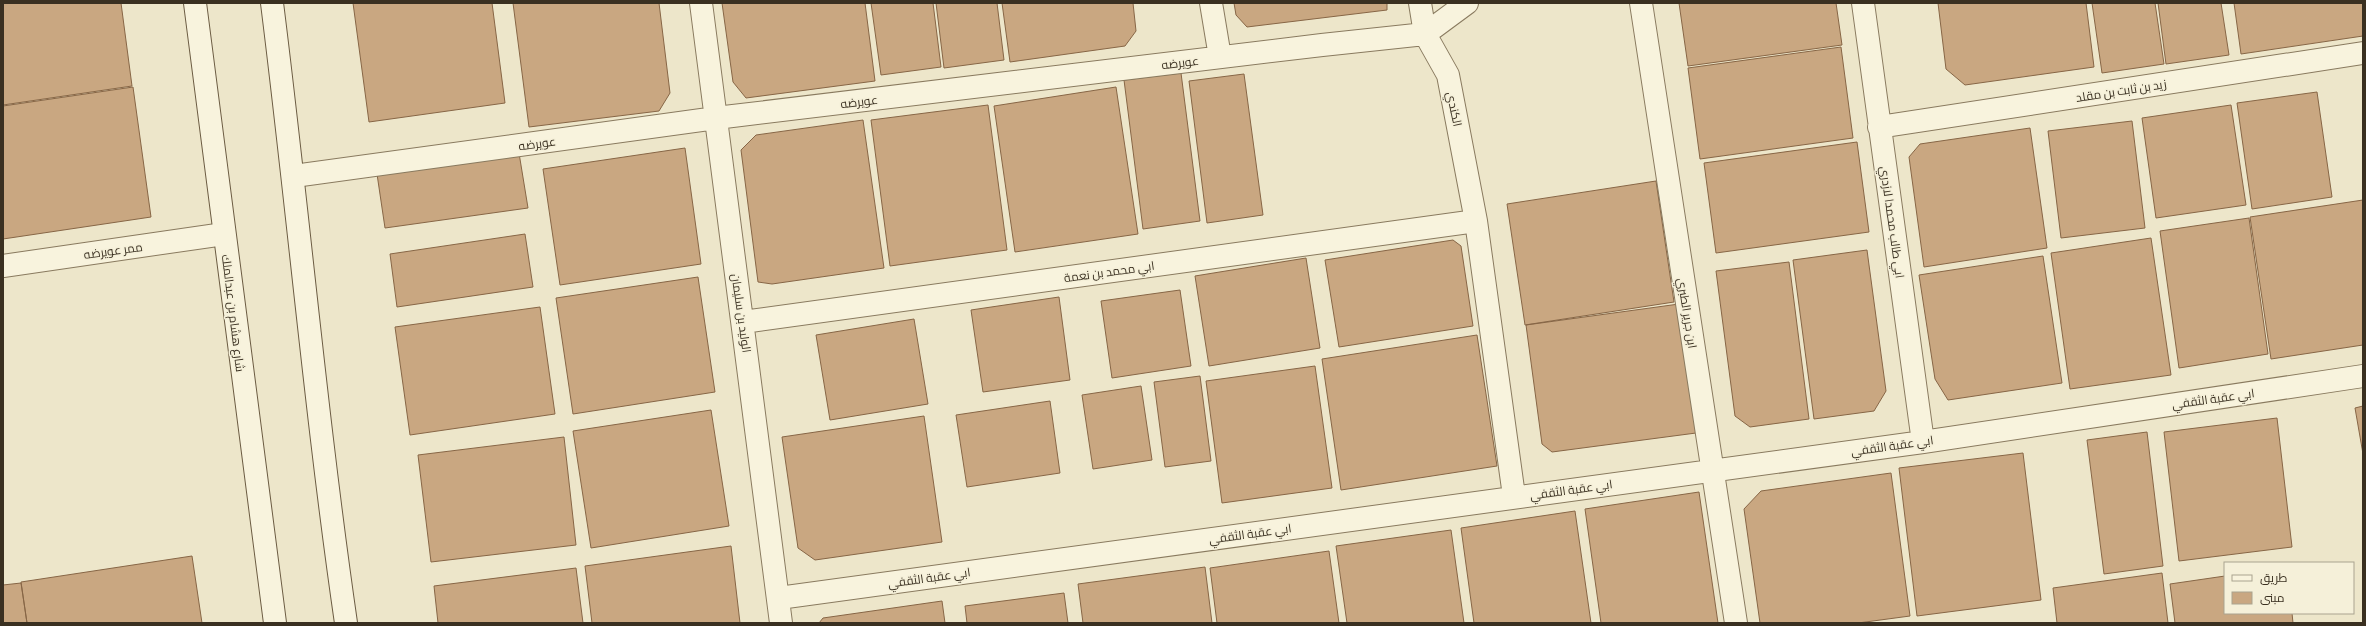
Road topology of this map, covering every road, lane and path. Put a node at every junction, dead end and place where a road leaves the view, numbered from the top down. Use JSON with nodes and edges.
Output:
{"nodes":[{"id":1,"x":195,"y":3,"type":"edge"},
{"id":2,"x":272,"y":3,"type":"edge"},
{"id":3,"x":701,"y":3,"type":"edge"},
{"id":4,"x":1211,"y":3,"type":"edge"},
{"id":5,"x":1420,"y":3,"type":"edge"},
{"id":6,"x":1468,"y":3,"type":"edge"},
{"id":7,"x":1641,"y":3,"type":"edge"},
{"id":8,"x":1863,"y":3,"type":"edge"},
{"id":9,"x":1425,"y":34,"type":"junction"},
{"id":10,"x":2363,"y":53,"type":"edge"},
{"id":11,"x":1220,"y":57,"type":"junction"},
{"id":12,"x":716,"y":118,"type":"junction"},
{"id":13,"x":1880,"y":127,"type":"junction"},
{"id":14,"x":294,"y":176,"type":"junction"},
{"id":15,"x":1476,"y":221,"type":"junction"},
{"id":16,"x":224,"y":234,"type":"junction"},
{"id":17,"x":3,"y":266,"type":"edge"},
{"id":18,"x":743,"y":322,"type":"junction"},
{"id":19,"x":2363,"y":376,"type":"edge"},
{"id":20,"x":1923,"y":442,"type":"junction"},
{"id":21,"x":1712,"y":469,"type":"junction"},
{"id":22,"x":1514,"y":496,"type":"junction"},
{"id":23,"x":779,"y":598,"type":"junction"},
{"id":24,"x":274,"y":623,"type":"edge"},
{"id":25,"x":346,"y":623,"type":"edge"},
{"id":26,"x":781,"y":623,"type":"edge"},
{"id":27,"x":1736,"y":623,"type":"edge"}],
"edges":[{"from":1,"to":16,"type":"street","name":"شارع هشام بن عبدالملك"},
{"from":2,"to":14,"type":"street"},
{"from":3,"to":12,"type":"street","name":"الوليد بن سليمان"},
{"from":4,"to":11,"type":"street"},
{"from":5,"to":9,"type":"street","name":"الكندي"},
{"from":6,"to":9,"type":"street"},
{"from":7,"to":21,"type":"street","name":"ابن جرير الطبري"},
{"from":8,"to":13,"type":"street","name":"ابي طالب محمدا لازدري"},
{"from":9,"to":11,"type":"street","name":"عويرضه"},
{"from":9,"to":15,"type":"street","name":"الكندي"},
{"from":10,"to":13,"type":"street","name":"زيد بن ثابت بن مقلد"},
{"from":11,"to":12,"type":"street","name":"عويرضه"},
{"from":12,"to":14,"type":"street","name":"عويرضه"},
{"from":12,"to":18,"type":"street","name":"الوليد بن سليمان"},
{"from":13,"to":20,"type":"street","name":"ابي طالب محمدا لازدري"},
{"from":14,"to":25,"type":"street"},
{"from":15,"to":18,"type":"street","name":"ابي محمد بن نعمة"},
{"from":15,"to":22,"type":"street","name":"الكندي"},
{"from":16,"to":17,"type":"street","name":"ممر عويرضه"},
{"from":16,"to":24,"type":"street","name":"شارع هشام بن عبدالملك"},
{"from":18,"to":23,"type":"street","name":"الوليد بن سليمان"},
{"from":19,"to":20,"type":"street","name":"ابي عقبة الثقفي"},
{"from":20,"to":21,"type":"street","name":"ابي عقبة الثقفي"},
{"from":21,"to":22,"type":"street","name":"ابي عقبة الثقفي"},
{"from":21,"to":27,"type":"street","name":"ابن جرير الطبري"},
{"from":22,"to":23,"type":"street","name":"ابي عقبة الثقفي"},
{"from":23,"to":26,"type":"street","name":"الوليد بن سليمان"}]}
